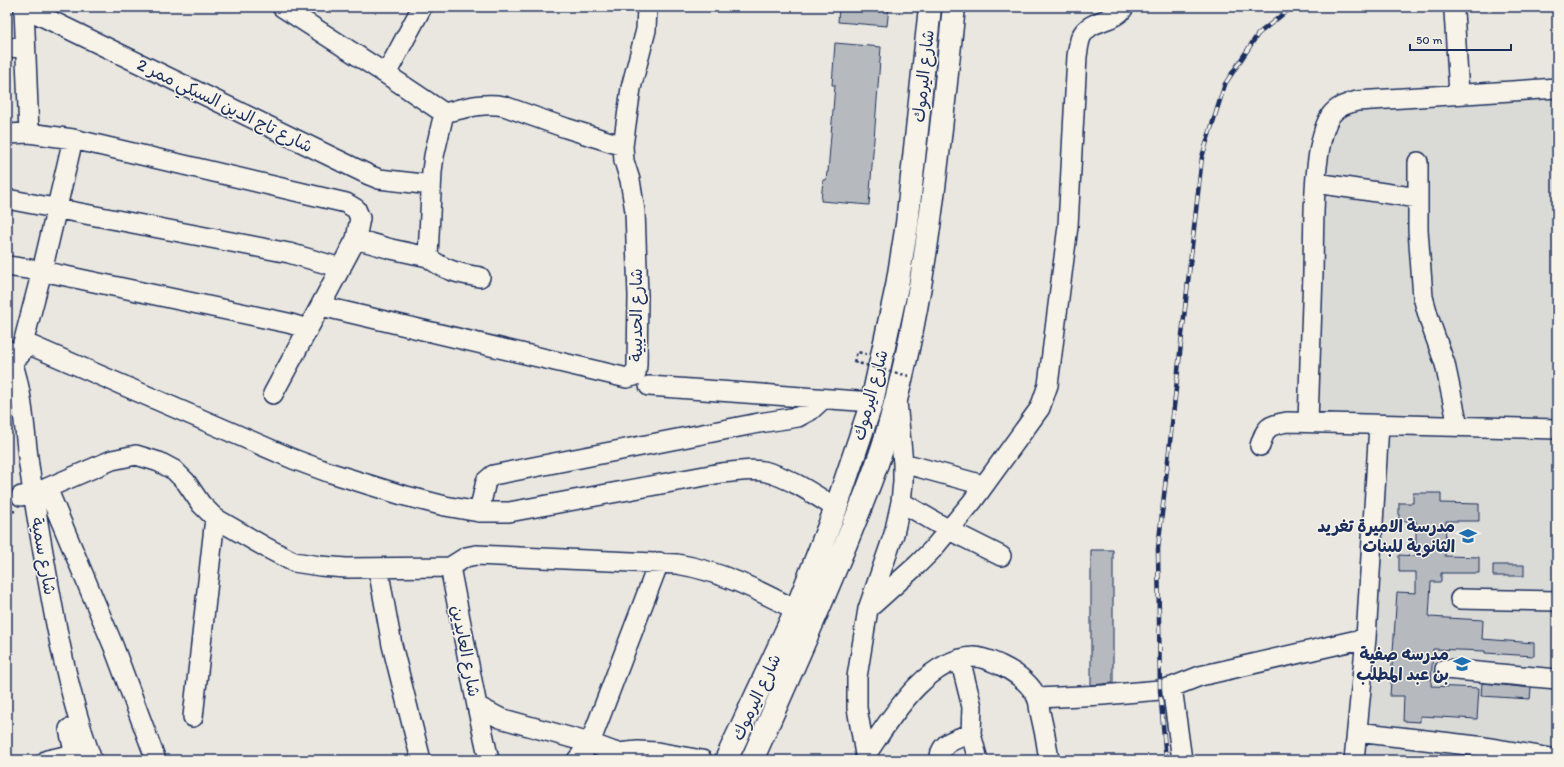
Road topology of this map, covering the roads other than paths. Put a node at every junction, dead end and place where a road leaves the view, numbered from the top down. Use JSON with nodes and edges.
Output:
{"nodes":[{"id":1,"x":23,"y":7,"type":"edge"},
{"id":2,"x":282,"y":7,"type":"edge"},
{"id":3,"x":422,"y":7,"type":"edge"},
{"id":4,"x":647,"y":7,"type":"edge"},
{"id":5,"x":930,"y":7,"type":"edge"},
{"id":6,"x":954,"y":7,"type":"edge"},
{"id":7,"x":1124,"y":7,"type":"edge"},
{"id":8,"x":1454,"y":11,"type":"dead end"},
{"id":9,"x":16,"y":47,"type":"edge"},
{"id":10,"x":386,"y":74,"type":"junction"},
{"id":11,"x":1557,"y":88,"type":"edge"},
{"id":12,"x":1459,"y":94,"type":"junction"},
{"id":13,"x":444,"y":113,"type":"junction"},
{"id":14,"x":29,"y":133,"type":"junction"},
{"id":15,"x":7,"y":134,"type":"edge"},
{"id":16,"x":73,"y":138,"type":"junction"},
{"id":17,"x":623,"y":146,"type":"junction"},
{"id":18,"x":1418,"y":162,"type":"dead end"},
{"id":19,"x":1316,"y":183,"type":"junction"},
{"id":20,"x":431,"y":185,"type":"junction"},
{"id":21,"x":1418,"y":198,"type":"junction"},
{"id":22,"x":7,"y":199,"type":"edge"},
{"id":23,"x":57,"y":208,"type":"junction"},
{"id":24,"x":356,"y":239,"type":"junction"},
{"id":25,"x":428,"y":257,"type":"junction"},
{"id":26,"x":7,"y":266,"type":"edge"},
{"id":27,"x":341,"y":268,"type":"junction"},
{"id":28,"x":42,"y":271,"type":"junction"},
{"id":29,"x":480,"y":277,"type":"dead end"},
{"id":30,"x":321,"y":306,"type":"junction"},
{"id":31,"x":308,"y":329,"type":"junction"},
{"id":32,"x":15,"y":346,"type":"edge"},
{"id":33,"x":12,"y":379,"type":"edge"},
{"id":34,"x":649,"y":386,"type":"dead end"},
{"id":35,"x":273,"y":394,"type":"dead end"},
{"id":36,"x":897,"y":397,"type":"junction"},
{"id":37,"x":824,"y":399,"type":"junction"},
{"id":38,"x":872,"y":402,"type":"junction"},
{"id":39,"x":9,"y":411,"type":"edge"},
{"id":40,"x":1308,"y":422,"type":"junction"},
{"id":41,"x":1379,"y":425,"type":"junction"},
{"id":42,"x":1458,"y":426,"type":"junction"},
{"id":43,"x":1557,"y":429,"type":"edge"},
{"id":44,"x":861,"y":433,"type":"junction"},
{"id":45,"x":884,"y":442,"type":"junction"},
{"id":46,"x":1260,"y":446,"type":"dead end"},
{"id":47,"x":903,"y":463,"type":"junction"},
{"id":48,"x":983,"y":485,"type":"junction"},
{"id":49,"x":34,"y":492,"type":"junction"},
{"id":50,"x":901,"y":502,"type":"junction"},
{"id":51,"x":836,"y":508,"type":"junction"},
{"id":52,"x":479,"y":512,"type":"junction"},
{"id":53,"x":215,"y":518,"type":"junction"},
{"id":54,"x":949,"y":530,"type":"junction"},
{"id":55,"x":1001,"y":556,"type":"dead end"},
{"id":56,"x":659,"y":562,"type":"junction"},
{"id":57,"x":450,"y":567,"type":"junction"},
{"id":58,"x":378,"y":568,"type":"junction"},
{"id":59,"x":1460,"y":599,"type":"dead end"},
{"id":60,"x":1557,"y":601,"type":"edge"},
{"id":61,"x":868,"y":609,"type":"junction"},
{"id":62,"x":796,"y":610,"type":"junction"},
{"id":63,"x":1366,"y":638,"type":"junction"},
{"id":64,"x":960,"y":660,"type":"junction"},
{"id":65,"x":1445,"y":669,"type":"dead end"},
{"id":66,"x":1557,"y":679,"type":"edge"},
{"id":67,"x":1172,"y":687,"type":"junction"},
{"id":68,"x":1037,"y":698,"type":"junction"},
{"id":69,"x":477,"y":706,"type":"junction"},
{"id":70,"x":193,"y":717,"type":"dead end"},
{"id":71,"x":1356,"y":732,"type":"junction"},
{"id":72,"x":971,"y":734,"type":"junction"},
{"id":73,"x":590,"y":743,"type":"junction"},
{"id":74,"x":623,"y":757,"type":"edge"},
{"id":75,"x":81,"y":758,"type":"edge"},
{"id":76,"x":865,"y":758,"type":"edge"},
{"id":77,"x":1557,"y":759,"type":"edge"},
{"id":78,"x":47,"y":760,"type":"edge"},
{"id":79,"x":156,"y":760,"type":"edge"},
{"id":80,"x":421,"y":760,"type":"edge"},
{"id":81,"x":489,"y":760,"type":"edge"},
{"id":82,"x":577,"y":760,"type":"edge"},
{"id":83,"x":702,"y":760,"type":"edge"},
{"id":84,"x":726,"y":760,"type":"edge"},
{"id":85,"x":752,"y":760,"type":"edge"},
{"id":86,"x":940,"y":760,"type":"edge"},
{"id":87,"x":978,"y":760,"type":"edge"},
{"id":88,"x":1049,"y":760,"type":"edge"},
{"id":89,"x":1182,"y":760,"type":"edge"},
{"id":90,"x":1354,"y":760,"type":"edge"}],
"edges":[{"from":1,"to":9,"type":"street"},
{"from":1,"to":20,"type":"street","name":"شارع تاج الدين السبكي ممر 2"},
{"from":2,"to":10,"type":"street"},
{"from":3,"to":10,"type":"street"},
{"from":4,"to":17,"type":"street","name":"شارع الحديبية"},
{"from":5,"to":38,"type":"highway","name":"شارع اليرموك"},
{"from":6,"to":36,"type":"highway","name":"شارع اليرموك"},
{"from":7,"to":48,"type":"street"},
{"from":8,"to":12,"type":"street"},
{"from":9,"to":14,"type":"street"},
{"from":10,"to":13,"type":"street"},
{"from":11,"to":12,"type":"street"},
{"from":12,"to":19,"type":"street"},
{"from":13,"to":17,"type":"street"},
{"from":13,"to":20,"type":"street"},
{"from":14,"to":15,"type":"street"},
{"from":14,"to":16,"type":"street"},
{"from":16,"to":23,"type":"street"},
{"from":16,"to":24,"type":"street"},
{"from":17,"to":30,"type":"street","name":"شارع الحديبية"},
{"from":18,"to":21,"type":"street"},
{"from":19,"to":21,"type":"street"},
{"from":19,"to":40,"type":"street"},
{"from":20,"to":25,"type":"street"},
{"from":21,"to":42,"type":"street"},
{"from":22,"to":23,"type":"street"},
{"from":23,"to":27,"type":"street"},
{"from":23,"to":28,"type":"street"},
{"from":24,"to":25,"type":"street"},
{"from":24,"to":27,"type":"street"},
{"from":25,"to":29,"type":"street"},
{"from":26,"to":28,"type":"street"},
{"from":27,"to":30,"type":"street"},
{"from":28,"to":31,"type":"street"},
{"from":28,"to":32,"type":"street"},
{"from":30,"to":31,"type":"street"},
{"from":31,"to":35,"type":"street"},
{"from":32,"to":33,"type":"street","name":"شارع سمية"},
{"from":32,"to":52,"type":"street"},
{"from":33,"to":39,"type":"street","name":"شارع سمية"},
{"from":33,"to":49,"type":"street","name":"شارع سمية"},
{"from":34,"to":37,"type":"street"},
{"from":36,"to":45,"type":"highway","name":"شارع اليرموك"},
{"from":36,"to":47,"type":"street"},
{"from":37,"to":38,"type":"street"},
{"from":37,"to":52,"type":"street"},
{"from":38,"to":44,"type":"highway","name":"شارع اليرموك"},
{"from":39,"to":49,"type":"street","name":"شارع سمية"},
{"from":40,"to":41,"type":"street"},
{"from":40,"to":46,"type":"street"},
{"from":41,"to":42,"type":"street"},
{"from":41,"to":63,"type":"street"},
{"from":42,"to":43,"type":"street"},
{"from":44,"to":45,"type":"highway"},
{"from":44,"to":51,"type":"highway","name":"شارع اليرموك"},
{"from":45,"to":85,"type":"highway","name":"شارع اليرموك"},
{"from":47,"to":48,"type":"street"},
{"from":47,"to":50,"type":"street"},
{"from":48,"to":54,"type":"street"},
{"from":49,"to":53,"type":"street"},
{"from":49,"to":75,"type":"street","name":"شارع سمية"},
{"from":49,"to":79,"type":"street"},
{"from":50,"to":54,"type":"street"},
{"from":50,"to":61,"type":"street"},
{"from":51,"to":52,"type":"street"},
{"from":51,"to":62,"type":"highway","name":"شارع اليرموك"},
{"from":53,"to":58,"type":"street"},
{"from":53,"to":70,"type":"street"},
{"from":54,"to":55,"type":"street"},
{"from":54,"to":61,"type":"street"},
{"from":56,"to":57,"type":"street"},
{"from":56,"to":62,"type":"street"},
{"from":56,"to":73,"type":"street"},
{"from":57,"to":58,"type":"street"},
{"from":57,"to":69,"type":"street","name":"شارع العايدين"},
{"from":58,"to":80,"type":"street"},
{"from":59,"to":60,"type":"street"},
{"from":61,"to":76,"type":"street"},
{"from":62,"to":84,"type":"highway","name":"شارع اليرموك"},
{"from":63,"to":67,"type":"street"},
{"from":63,"to":71,"type":"street"},
{"from":64,"to":68,"type":"street"},
{"from":64,"to":72,"type":"street"},
{"from":64,"to":76,"type":"street"},
{"from":65,"to":66,"type":"street"},
{"from":67,"to":68,"type":"street"},
{"from":67,"to":89,"type":"street"},
{"from":68,"to":88,"type":"street"},
{"from":69,"to":73,"type":"street","name":"شارع العايدين"},
{"from":69,"to":81,"type":"street"},
{"from":71,"to":77,"type":"street"},
{"from":71,"to":90,"type":"street"},
{"from":72,"to":86,"type":"street"},
{"from":72,"to":87,"type":"street"},
{"from":73,"to":74,"type":"street","name":"شارع العايدين"},
{"from":73,"to":82,"type":"street"},
{"from":74,"to":83,"type":"street","name":"شارع العايدين"},
{"from":75,"to":78,"type":"street"}]}
